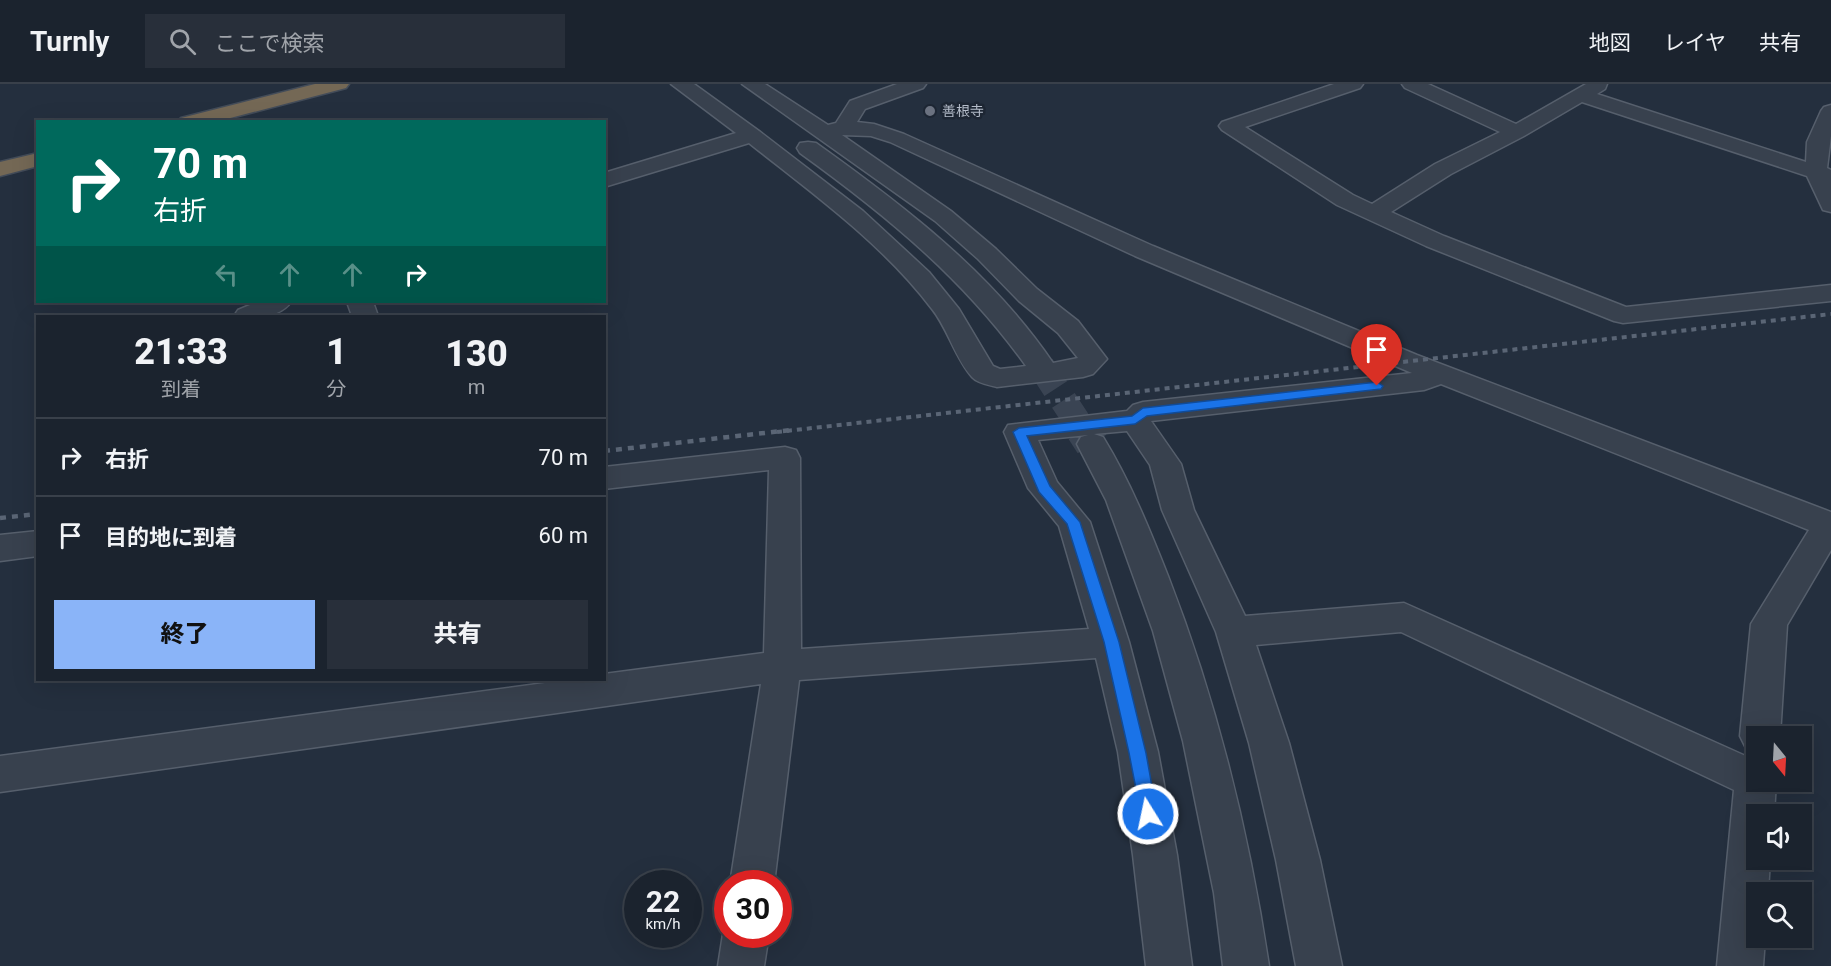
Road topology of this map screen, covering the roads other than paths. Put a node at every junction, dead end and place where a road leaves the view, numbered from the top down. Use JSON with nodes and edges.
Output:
{"nodes":[{"id":1,"x":339,"y":84,"type":"edge"},
{"id":2,"x":681,"y":84,"type":"edge"},
{"id":3,"x":719,"y":84,"type":"edge"},
{"id":4,"x":752,"y":84,"type":"edge"},
{"id":5,"x":916,"y":84,"type":"edge"},
{"id":6,"x":1353,"y":84,"type":"edge"},
{"id":7,"x":1412,"y":84,"type":"edge"},
{"id":8,"x":1600,"y":84,"type":"edge"},
{"id":9,"x":1580,"y":95,"type":"junction"},
{"id":10,"x":1831,"y":111,"type":"edge"},
{"id":11,"x":197,"y":120,"type":"edge"},
{"id":12,"x":835,"y":130,"type":"junction"},
{"id":13,"x":1517,"y":132,"type":"junction"},
{"id":14,"x":752,"y":135,"type":"junction"},
{"id":15,"x":36,"y":160,"type":"edge"},
{"id":16,"x":0,"y":169,"type":"edge"},
{"id":17,"x":1823,"y":175,"type":"edge"},
{"id":18,"x":606,"y":179,"type":"edge"},
{"id":19,"x":1831,"y":205,"type":"edge"},
{"id":20,"x":1374,"y":213,"type":"junction"},
{"id":21,"x":1831,"y":293,"type":"edge"},
{"id":22,"x":276,"y":303,"type":"edge"},
{"id":23,"x":250,"y":315,"type":"edge"},
{"id":24,"x":1041,"y":366,"type":"tunnel mouth"},
{"id":25,"x":1440,"y":374,"type":"junction"},
{"id":26,"x":1135,"y":420,"type":"junction"},
{"id":27,"x":1092,"y":444,"type":"tunnel mouth"},
{"id":28,"x":606,"y":478,"type":"edge"},
{"id":29,"x":1830,"y":525,"type":"edge"},
{"id":30,"x":36,"y":543,"type":"edge"},
{"id":31,"x":0,"y":548,"type":"edge"},
{"id":32,"x":1234,"y":632,"type":"junction"},
{"id":33,"x":1111,"y":642,"type":"junction"},
{"id":34,"x":782,"y":666,"type":"junction"},
{"id":35,"x":1761,"y":726,"type":"edge"},
{"id":36,"x":0,"y":774,"type":"edge"},
{"id":37,"x":1746,"y":775,"type":"edge"},
{"id":38,"x":1755,"y":792,"type":"edge"},
{"id":39,"x":754,"y":870,"type":"edge"},
{"id":40,"x":744,"y":948,"type":"edge"},
{"id":41,"x":741,"y":966,"type":"edge"},
{"id":42,"x":1169,"y":966,"type":"edge"},
{"id":43,"x":1246,"y":966,"type":"edge"},
{"id":44,"x":1319,"y":966,"type":"edge"},
{"id":45,"x":1740,"y":966,"type":"edge"}],
"edges":[{"from":1,"to":11,"type":"highway"},
{"from":2,"to":14,"type":"street"},
{"from":3,"to":24,"type":"street"},
{"from":4,"to":12,"type":"street"},
{"from":5,"to":12,"type":"street"},
{"from":6,"to":20,"type":"street"},
{"from":7,"to":13,"type":"street"},
{"from":8,"to":9,"type":"street"},
{"from":9,"to":13,"type":"street"},
{"from":9,"to":17,"type":"street"},
{"from":10,"to":17,"type":"street"},
{"from":12,"to":14,"type":"street"},
{"from":12,"to":25,"type":"street"},
{"from":13,"to":20,"type":"street"},
{"from":14,"to":18,"type":"street"},
{"from":15,"to":16,"type":"highway"},
{"from":17,"to":19,"type":"street"},
{"from":20,"to":21,"type":"street"},
{"from":22,"to":23,"type":"street"},
{"from":25,"to":26,"type":"street"},
{"from":25,"to":29,"type":"street"},
{"from":26,"to":32,"type":"street"},
{"from":26,"to":33,"type":"street"},
{"from":27,"to":43,"type":"street"},
{"from":28,"to":34,"type":"street"},
{"from":29,"to":35,"type":"street"},
{"from":30,"to":31,"type":"street"},
{"from":32,"to":37,"type":"street"},
{"from":32,"to":44,"type":"street"},
{"from":33,"to":34,"type":"street"},
{"from":33,"to":42,"type":"street"},
{"from":34,"to":36,"type":"street"},
{"from":34,"to":39,"type":"street"},
{"from":38,"to":45,"type":"street"},
{"from":40,"to":41,"type":"street"}]}
